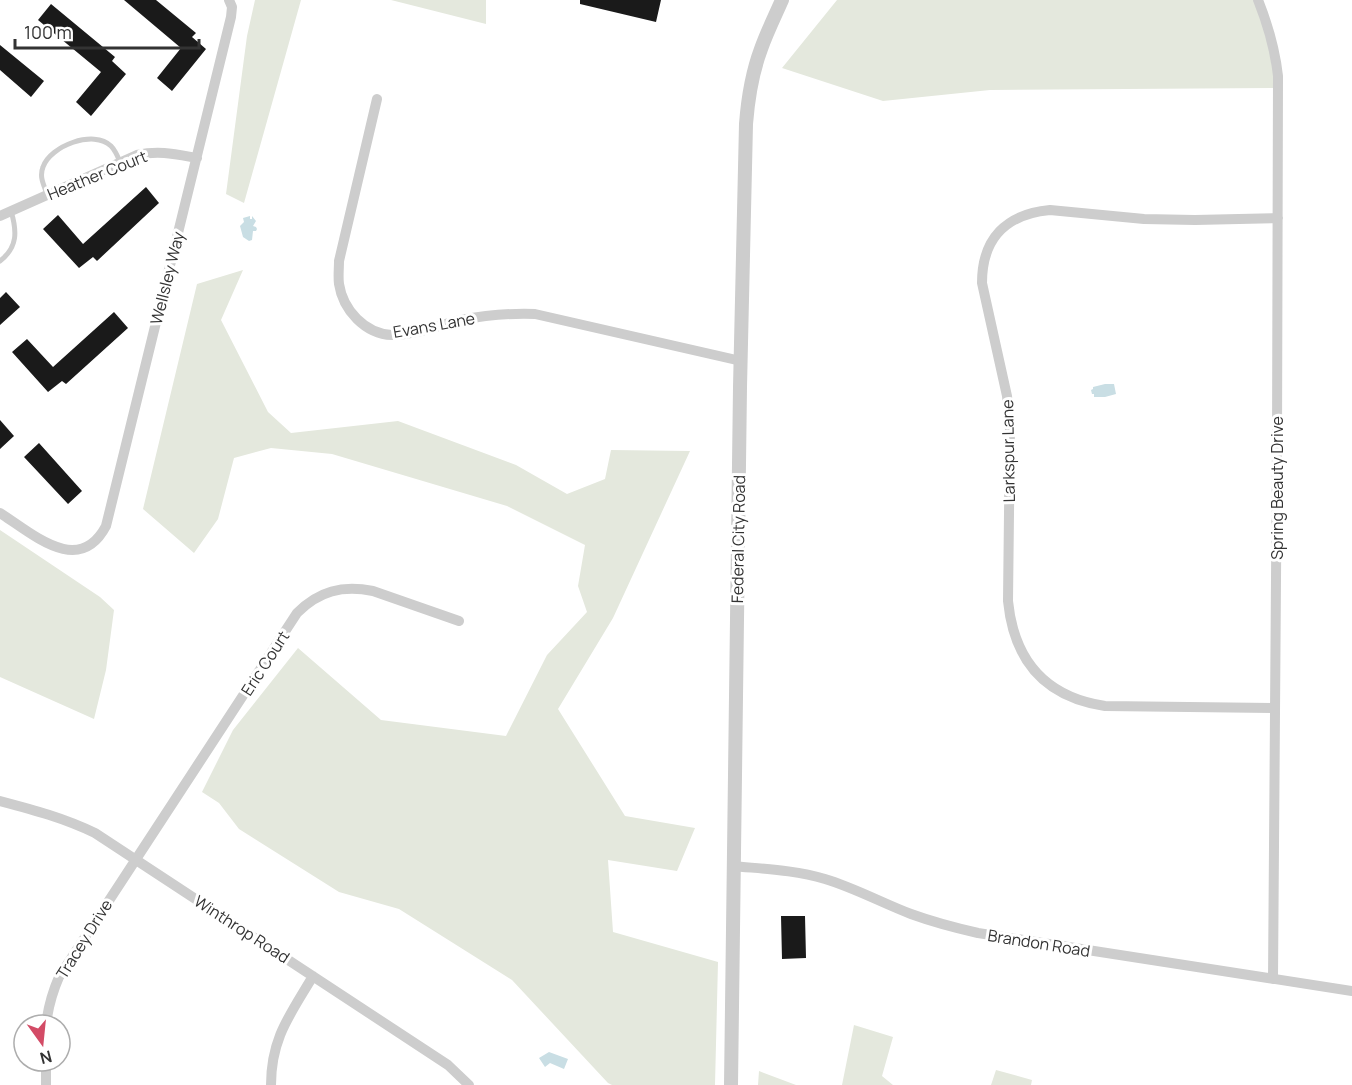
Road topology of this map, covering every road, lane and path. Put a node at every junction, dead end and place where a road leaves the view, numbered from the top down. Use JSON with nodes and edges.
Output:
{"nodes":[{"id":1,"x":229,"y":0,"type":"edge"},
{"id":2,"x":782,"y":0,"type":"edge"},
{"id":3,"x":1258,"y":0,"type":"edge"},
{"id":4,"x":377,"y":99,"type":"dead end"},
{"id":5,"x":197,"y":158,"type":"junction"},
{"id":6,"x":120,"y":162,"type":"junction"},
{"id":7,"x":47,"y":195,"type":"junction"},
{"id":8,"x":11,"y":211,"type":"junction"},
{"id":9,"x":0,"y":216,"type":"edge"},
{"id":10,"x":1278,"y":218,"type":"junction"},
{"id":11,"x":0,"y":261,"type":"edge"},
{"id":12,"x":741,"y":361,"type":"junction"},
{"id":13,"x":0,"y":513,"type":"edge"},
{"id":14,"x":459,"y":621,"type":"dead end"},
{"id":15,"x":1275,"y":708,"type":"junction"},
{"id":16,"x":0,"y":801,"type":"edge"},
{"id":17,"x":136,"y":859,"type":"junction"},
{"id":18,"x":733,"y":866,"type":"junction"},
{"id":19,"x":313,"y":976,"type":"junction"},
{"id":20,"x":1272,"y":979,"type":"junction"},
{"id":21,"x":1352,"y":991,"type":"edge"},
{"id":22,"x":47,"y":1013,"type":"edge"},
{"id":23,"x":271,"y":1085,"type":"edge"},
{"id":24,"x":469,"y":1085,"type":"edge"},
{"id":25,"x":731,"y":1085,"type":"edge"}],
"edges":[{"from":1,"to":5,"type":"street","name":"Wellsley Way"},
{"from":2,"to":12,"type":"street","name":"Federal City Road"},
{"from":3,"to":10,"type":"street","name":"Spring Beauty Drive"},
{"from":4,"to":12,"type":"street","name":"Evans Lane"},
{"from":5,"to":6,"type":"street","name":"Heather Court"},
{"from":5,"to":13,"type":"street","name":"Wellsley Way"},
{"from":6,"to":7,"type":"street","name":"Heather Court"},
{"from":6,"to":7,"type":"lane"},
{"from":7,"to":8,"type":"street","name":"Heather Court"},
{"from":8,"to":9,"type":"street","name":"Heather Court"},
{"from":8,"to":11,"type":"lane"},
{"from":10,"to":15,"type":"street","name":"Spring Beauty Drive"},
{"from":10,"to":15,"type":"street","name":"Larkspur Lane"},
{"from":12,"to":18,"type":"street","name":"Federal City Road"},
{"from":14,"to":17,"type":"street","name":"Eric Court"},
{"from":15,"to":20,"type":"street","name":"Spring Beauty Drive"},
{"from":16,"to":17,"type":"street","name":"Winthrop Road"},
{"from":17,"to":19,"type":"street","name":"Winthrop Road"},
{"from":17,"to":22,"type":"street","name":"Tracey Drive"},
{"from":18,"to":20,"type":"street","name":"Brandon Road"},
{"from":18,"to":25,"type":"street","name":"Federal City Road"},
{"from":19,"to":23,"type":"street"},
{"from":19,"to":24,"type":"street","name":"Winthrop Road"},
{"from":20,"to":21,"type":"street","name":"Brandon Road"}]}
